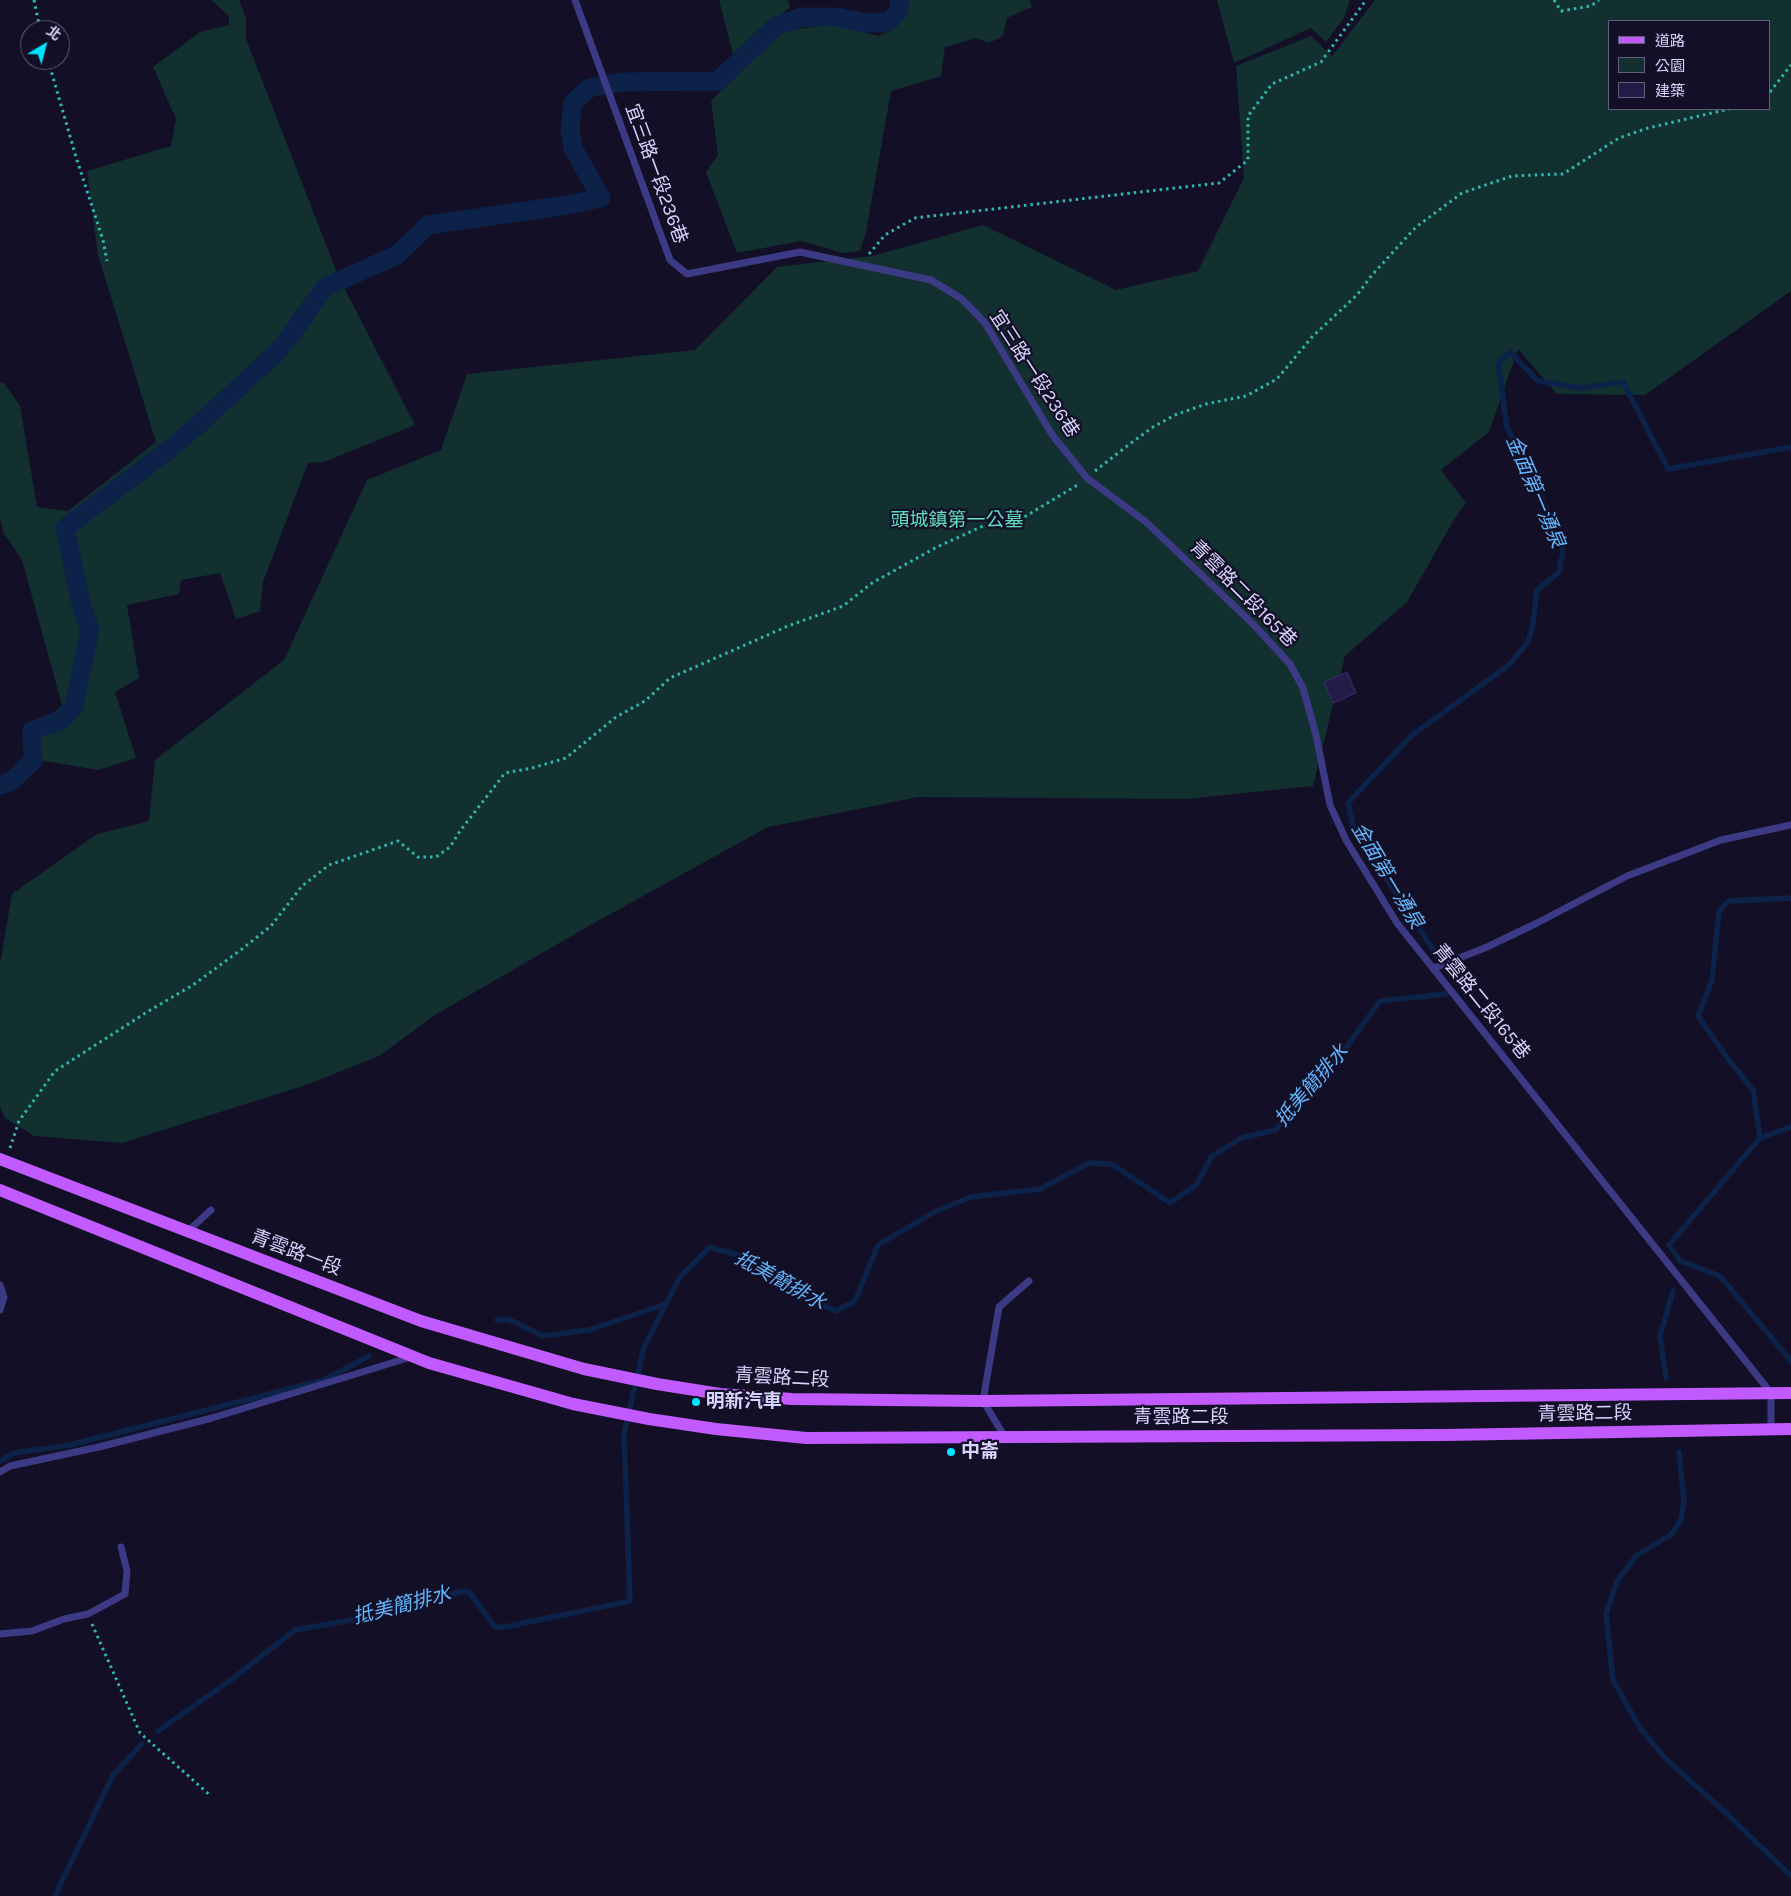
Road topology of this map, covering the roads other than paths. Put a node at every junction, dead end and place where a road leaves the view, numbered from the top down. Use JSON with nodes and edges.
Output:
{"nodes":[{"id":1,"x":575,"y":0,"type":"edge"},
{"id":2,"x":1087,"y":478,"type":"joint"},
{"id":3,"x":1791,"y":825,"type":"edge"},
{"id":4,"x":1434,"y":968,"type":"junction"},
{"id":5,"x":3,"y":1160,"type":"edge"},
{"id":6,"x":0,"y":1190,"type":"edge"},
{"id":7,"x":211,"y":1210,"type":"dead end"},
{"id":8,"x":188,"y":1231,"type":"junction"},
{"id":9,"x":1029,"y":1281,"type":"dead end"},
{"id":10,"x":0,"y":1285,"type":"edge"},
{"id":11,"x":0,"y":1310,"type":"edge"},
{"id":12,"x":412,"y":1357,"type":"junction"},
{"id":13,"x":584,"y":1369,"type":"joint"},
{"id":14,"x":1771,"y":1393,"type":"junction"},
{"id":15,"x":1791,"y":1393,"type":"edge"},
{"id":16,"x":983,"y":1401,"type":"junction"},
{"id":17,"x":1791,"y":1428,"type":"edge"},
{"id":18,"x":1771,"y":1429,"type":"junction"},
{"id":19,"x":1005,"y":1438,"type":"junction"},
{"id":20,"x":0,"y":1472,"type":"edge"},
{"id":21,"x":121,"y":1547,"type":"dead end"},
{"id":22,"x":0,"y":1634,"type":"edge"}],
"edges":[{"from":1,"to":2,"type":"lane","name":"宜三路一段236巷"},
{"from":2,"to":4,"type":"lane","name":"青雲路二段165巷"},
{"from":3,"to":4,"type":"lane"},
{"from":4,"to":14,"type":"lane","name":"青雲路二段165巷"},
{"from":5,"to":8,"type":"main road","name":"青雲路一段"},
{"from":6,"to":12,"type":"main road"},
{"from":7,"to":8,"type":"lane"},
{"from":8,"to":13,"type":"main road","name":"青雲路一段"},
{"from":9,"to":16,"type":"lane"},
{"from":10,"to":11,"type":"lane"},
{"from":12,"to":19,"type":"main road","name":"青雲路二段"},
{"from":12,"to":20,"type":"lane"},
{"from":13,"to":16,"type":"main road","name":"青雲路二段"},
{"from":14,"to":15,"type":"main road","name":"青雲路二段"},
{"from":14,"to":16,"type":"main road","name":"青雲路二段"},
{"from":14,"to":18,"type":"lane"},
{"from":16,"to":19,"type":"lane"},
{"from":17,"to":18,"type":"main road","name":"青雲路二段"},
{"from":18,"to":19,"type":"main road","name":"青雲路二段"},
{"from":21,"to":22,"type":"lane"}]}
